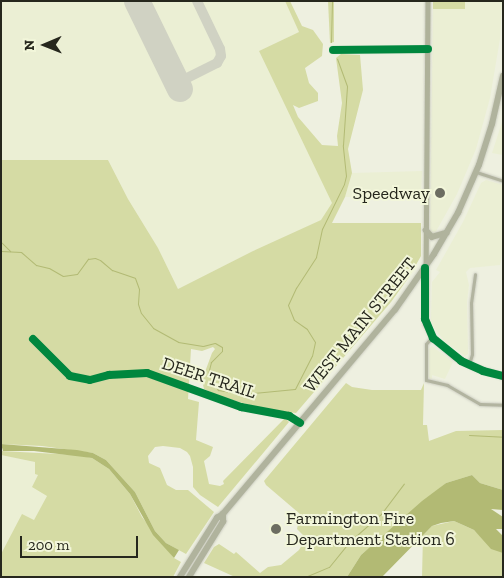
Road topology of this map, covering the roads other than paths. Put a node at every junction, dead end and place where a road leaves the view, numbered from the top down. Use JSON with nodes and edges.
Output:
{"nodes":[{"id":1,"x":428,"y":1,"type":"edge"},
{"id":2,"x":428,"y":49,"type":"junction"},
{"id":3,"x":333,"y":50,"type":"dead end"},
{"id":4,"x":503,"y":76,"type":"edge"},
{"id":5,"x":476,"y":172,"type":"junction"},
{"id":6,"x":503,"y":181,"type":"edge"},
{"id":7,"x":426,"y":230,"type":"junction"},
{"id":8,"x":448,"y":232,"type":"junction"},
{"id":9,"x":425,"y":268,"type":"junction"},
{"id":10,"x":475,"y":274,"type":"dead end"},
{"id":11,"x":432,"y":337,"type":"junction"},
{"id":12,"x":33,"y":339,"type":"dead end"},
{"id":13,"x":468,"y":365,"type":"junction"},
{"id":14,"x":503,"y":376,"type":"edge"},
{"id":15,"x":503,"y":405,"type":"edge"},
{"id":16,"x":300,"y":423,"type":"junction"},
{"id":17,"x":223,"y":514,"type":"junction"},
{"id":18,"x":182,"y":574,"type":"edge"},
{"id":19,"x":176,"y":577,"type":"edge"},
{"id":20,"x":189,"y":577,"type":"edge"}],
"edges":[{"from":1,"to":2,"type":"main road"},
{"from":2,"to":3,"type":"street"},
{"from":2,"to":7,"type":"main road"},
{"from":4,"to":5,"type":"highway","name":"WEST MAIN STREET"},
{"from":5,"to":6,"type":"street"},
{"from":5,"to":8,"type":"highway","name":"WEST MAIN STREET"},
{"from":7,"to":8,"type":"highway"},
{"from":7,"to":9,"type":"main road"},
{"from":8,"to":9,"type":"highway","name":"WEST MAIN STREET"},
{"from":9,"to":11,"type":"main road"},
{"from":9,"to":16,"type":"highway","name":"WEST MAIN STREET"},
{"from":10,"to":13,"type":"street"},
{"from":11,"to":13,"type":"main road"},
{"from":11,"to":15,"type":"street"},
{"from":12,"to":16,"type":"street","name":"DEER TRAIL"},
{"from":13,"to":14,"type":"main road"},
{"from":16,"to":17,"type":"highway","name":"WEST MAIN STREET"},
{"from":17,"to":18,"type":"highway","name":"WEST MAIN STREET"},
{"from":17,"to":20,"type":"highway","name":"WEST MAIN STREET"},
{"from":18,"to":19,"type":"highway","name":"WEST MAIN STREET"}]}
